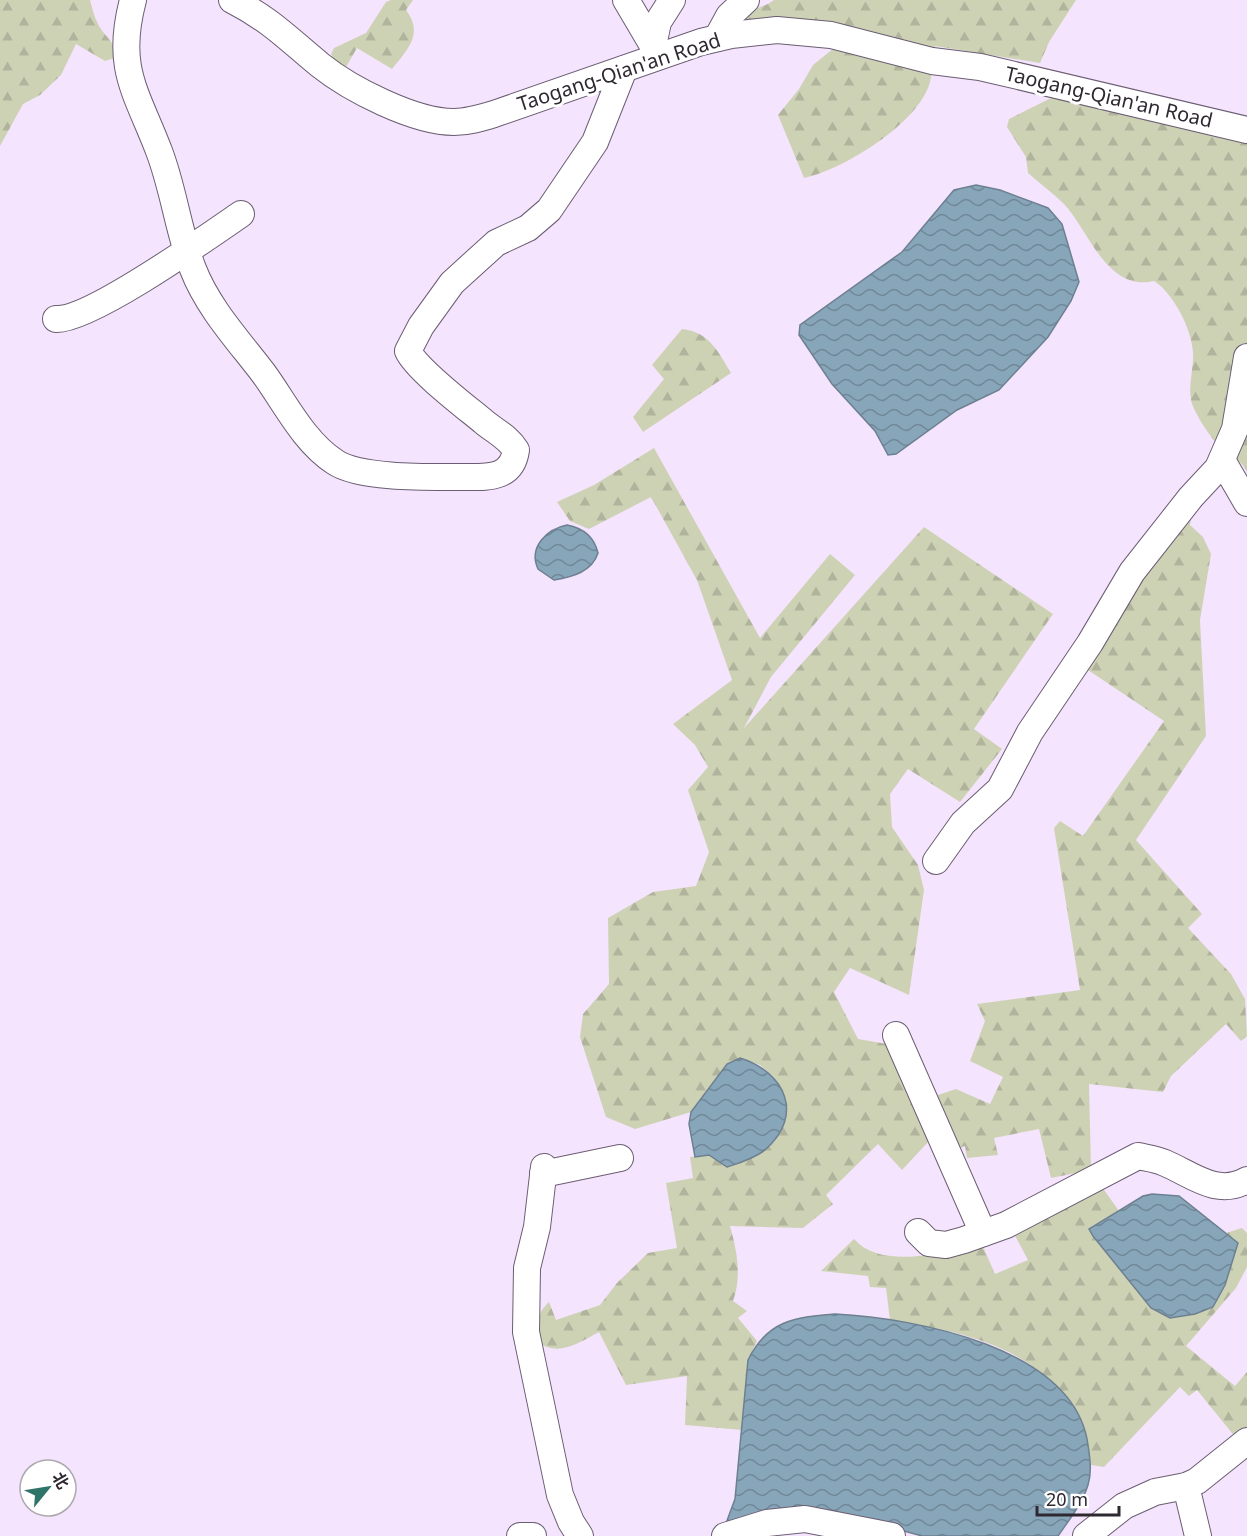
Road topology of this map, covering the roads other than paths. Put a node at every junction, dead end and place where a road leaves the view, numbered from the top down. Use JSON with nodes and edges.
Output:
{"nodes":[{"id":1,"x":133,"y":0,"type":"edge"},
{"id":2,"x":232,"y":0,"type":"edge"},
{"id":3,"x":626,"y":0,"type":"edge"},
{"id":4,"x":672,"y":0,"type":"edge"},
{"id":5,"x":736,"y":5,"type":"edge"},
{"id":6,"x":717,"y":38,"type":"junction"},
{"id":7,"x":656,"y":51,"type":"junction"},
{"id":8,"x":624,"y":69,"type":"junction"},
{"id":9,"x":1247,"y":130,"type":"edge"},
{"id":10,"x":241,"y":214,"type":"dead end"},
{"id":11,"x":186,"y":251,"type":"junction"},
{"id":12,"x":56,"y":319,"type":"dead end"},
{"id":13,"x":1247,"y":357,"type":"edge"},
{"id":14,"x":1222,"y":460,"type":"junction"},
{"id":15,"x":1247,"y":503,"type":"edge"},
{"id":16,"x":936,"y":861,"type":"dead end"},
{"id":17,"x":896,"y":1035,"type":"dead end"},
{"id":18,"x":620,"y":1158,"type":"dead end"},
{"id":19,"x":1247,"y":1180,"type":"edge"},
{"id":20,"x":918,"y":1232,"type":"dead end"},
{"id":21,"x":983,"y":1233,"type":"junction"},
{"id":22,"x":1247,"y":1441,"type":"edge"},
{"id":23,"x":1186,"y":1486,"type":"junction"},
{"id":24,"x":519,"y":1536,"type":"edge"},
{"id":25,"x":533,"y":1536,"type":"edge"},
{"id":26,"x":580,"y":1536,"type":"edge"},
{"id":27,"x":725,"y":1536,"type":"edge"},
{"id":28,"x":892,"y":1536,"type":"edge"},
{"id":29,"x":1086,"y":1536,"type":"edge"},
{"id":30,"x":1198,"y":1536,"type":"edge"}],
"edges":[{"from":1,"to":11,"type":"street"},
{"from":2,"to":8,"type":"street","name":"Taogang-Qian'an Road"},
{"from":3,"to":7,"type":"street"},
{"from":4,"to":7,"type":"street"},
{"from":5,"to":6,"type":"street"},
{"from":6,"to":7,"type":"street","name":"Taogang-Qian'an Road"},
{"from":6,"to":9,"type":"street","name":"Taogang-Qian'an Road"},
{"from":7,"to":8,"type":"street","name":"Taogang-Qian'an Road"},
{"from":8,"to":11,"type":"street"},
{"from":10,"to":11,"type":"street"},
{"from":11,"to":12,"type":"street"},
{"from":13,"to":14,"type":"street"},
{"from":14,"to":15,"type":"street"},
{"from":14,"to":16,"type":"street"},
{"from":17,"to":21,"type":"street"},
{"from":18,"to":26,"type":"street"},
{"from":19,"to":21,"type":"street"},
{"from":20,"to":21,"type":"street"},
{"from":22,"to":23,"type":"street"},
{"from":23,"to":29,"type":"street"},
{"from":23,"to":30,"type":"street"},
{"from":24,"to":25,"type":"street"},
{"from":27,"to":28,"type":"street"}]}
